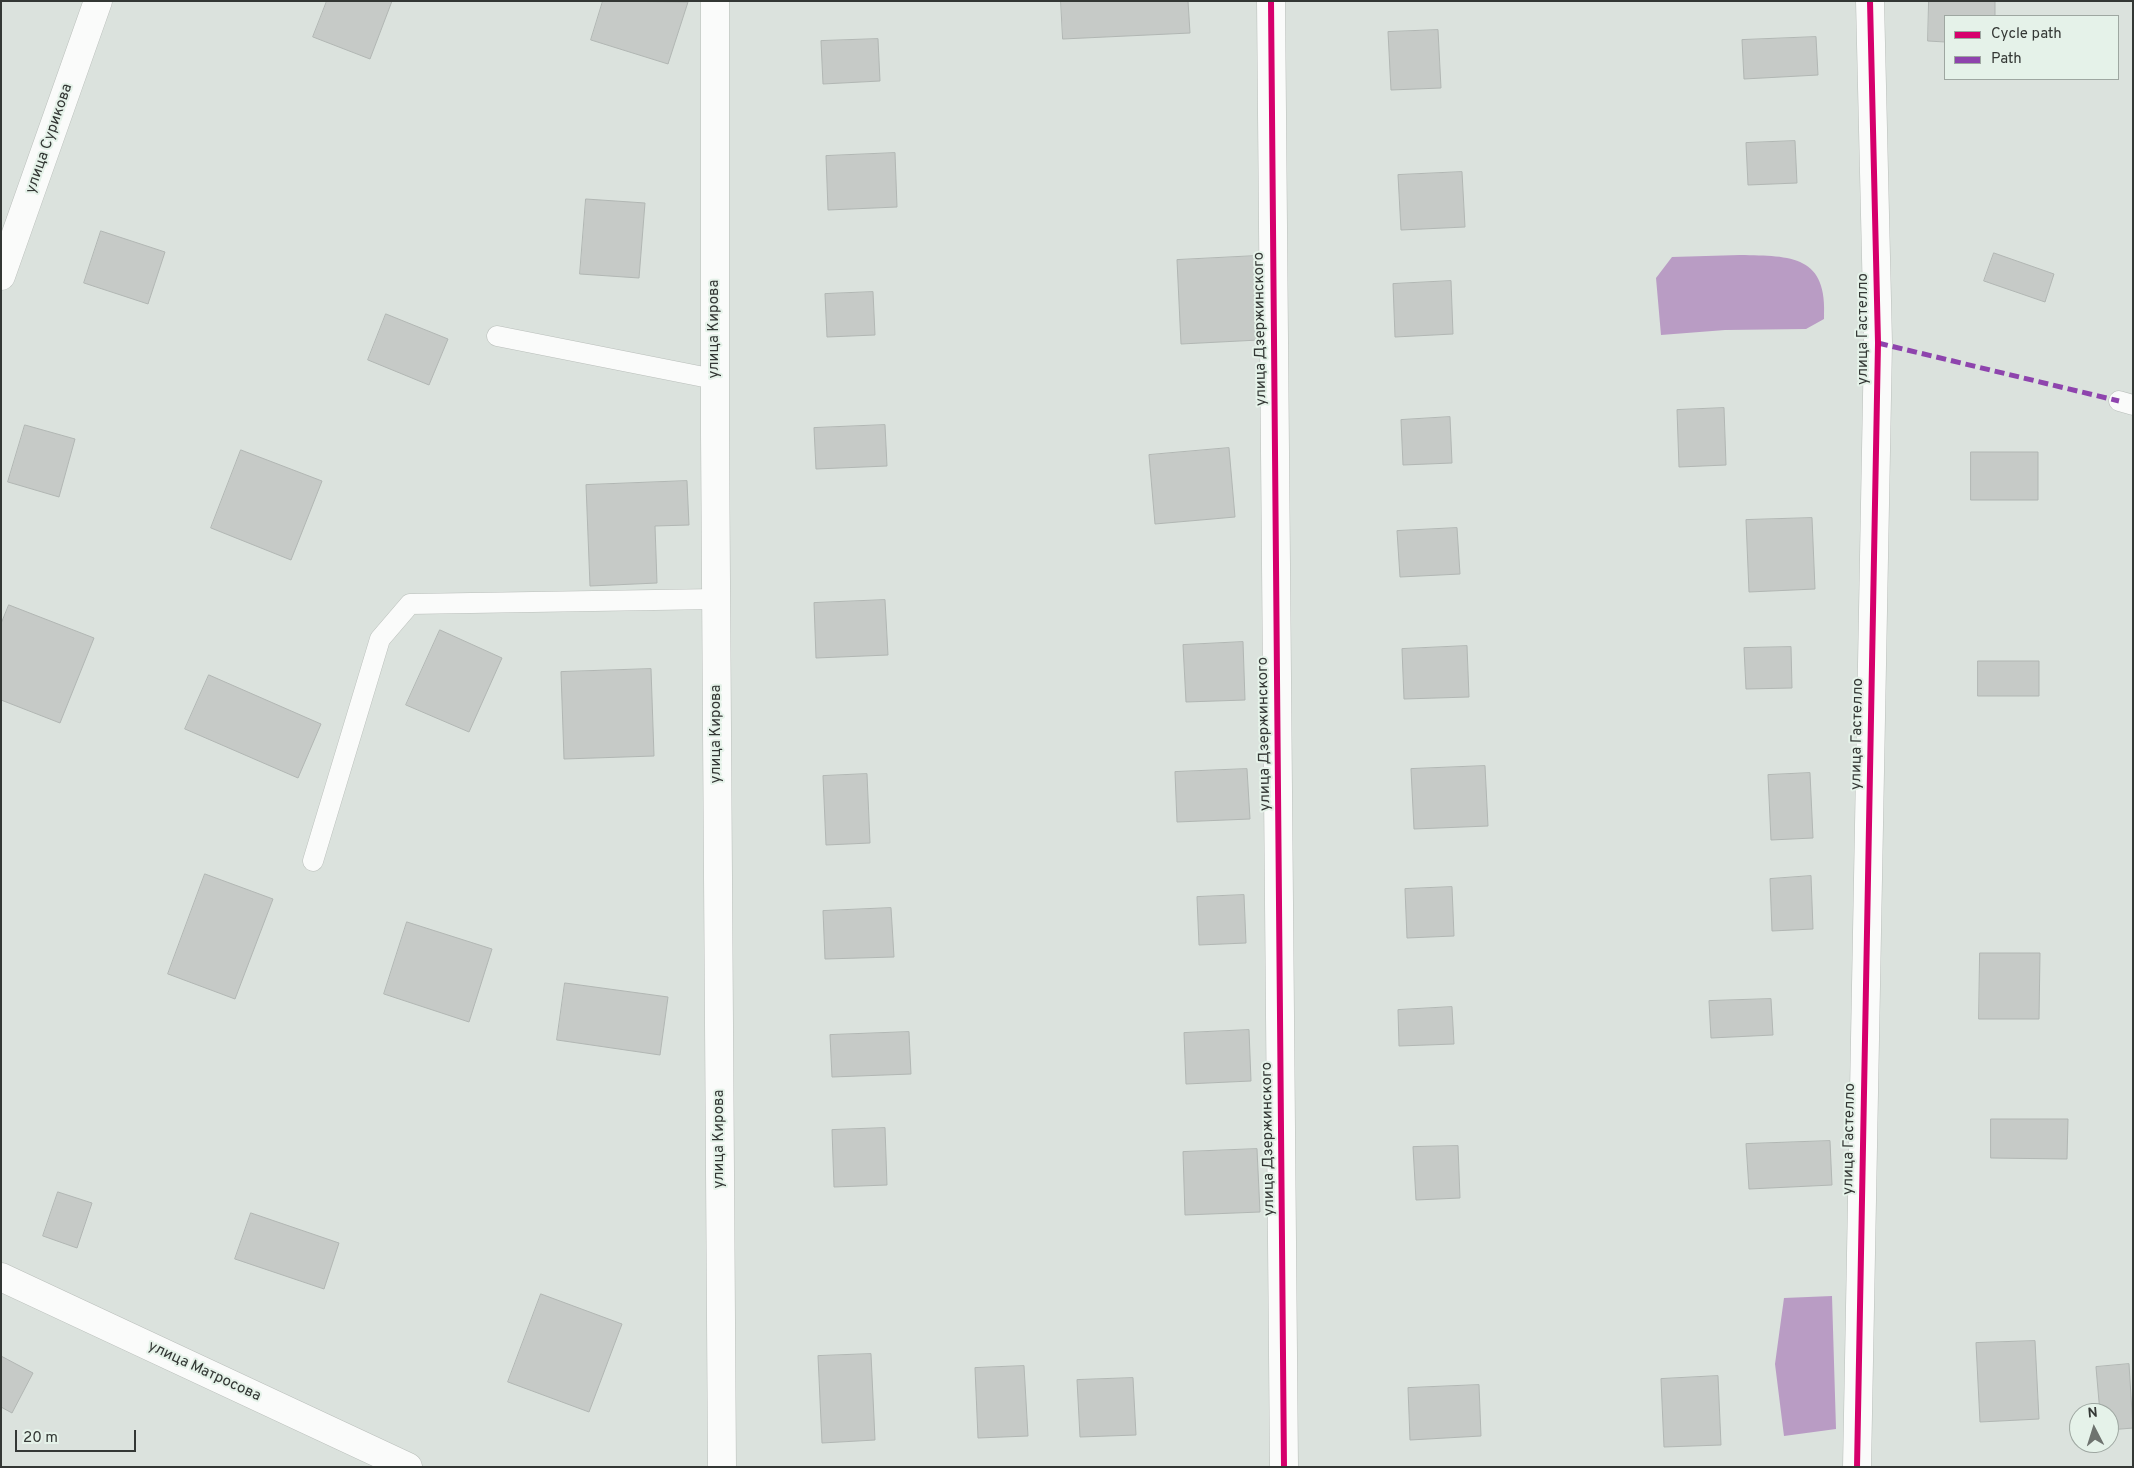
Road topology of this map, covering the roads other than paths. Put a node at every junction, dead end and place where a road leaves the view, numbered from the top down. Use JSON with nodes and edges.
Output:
{"nodes":[{"id":1,"x":98,"y":1,"type":"edge"},
{"id":2,"x":715,"y":1,"type":"edge"},
{"id":3,"x":1271,"y":1,"type":"edge"},
{"id":4,"x":1870,"y":1,"type":"edge"},
{"id":5,"x":1,"y":276,"type":"edge"},
{"id":6,"x":497,"y":336,"type":"dead end"},
{"id":7,"x":714,"y":379,"type":"junction"},
{"id":8,"x":716,"y":599,"type":"junction"},
{"id":9,"x":313,"y":861,"type":"dead end"},
{"id":10,"x":1,"y":1276,"type":"edge"},
{"id":11,"x":408,"y":1467,"type":"edge"},
{"id":12,"x":722,"y":1467,"type":"edge"},
{"id":13,"x":1284,"y":1467,"type":"edge"},
{"id":14,"x":1857,"y":1467,"type":"edge"}],
"edges":[{"from":1,"to":5,"type":"street","name":"улица Сурикова"},
{"from":2,"to":7,"type":"street","name":"улица Кирова"},
{"from":3,"to":13,"type":"street","name":"улица Дзержинского"},
{"from":4,"to":14,"type":"street","name":"улица Гастелло"},
{"from":6,"to":7,"type":"lane"},
{"from":7,"to":8,"type":"street","name":"улица Кирова"},
{"from":8,"to":9,"type":"lane"},
{"from":8,"to":12,"type":"street","name":"улица Кирова"},
{"from":10,"to":11,"type":"street","name":"улица Матросова"}]}
